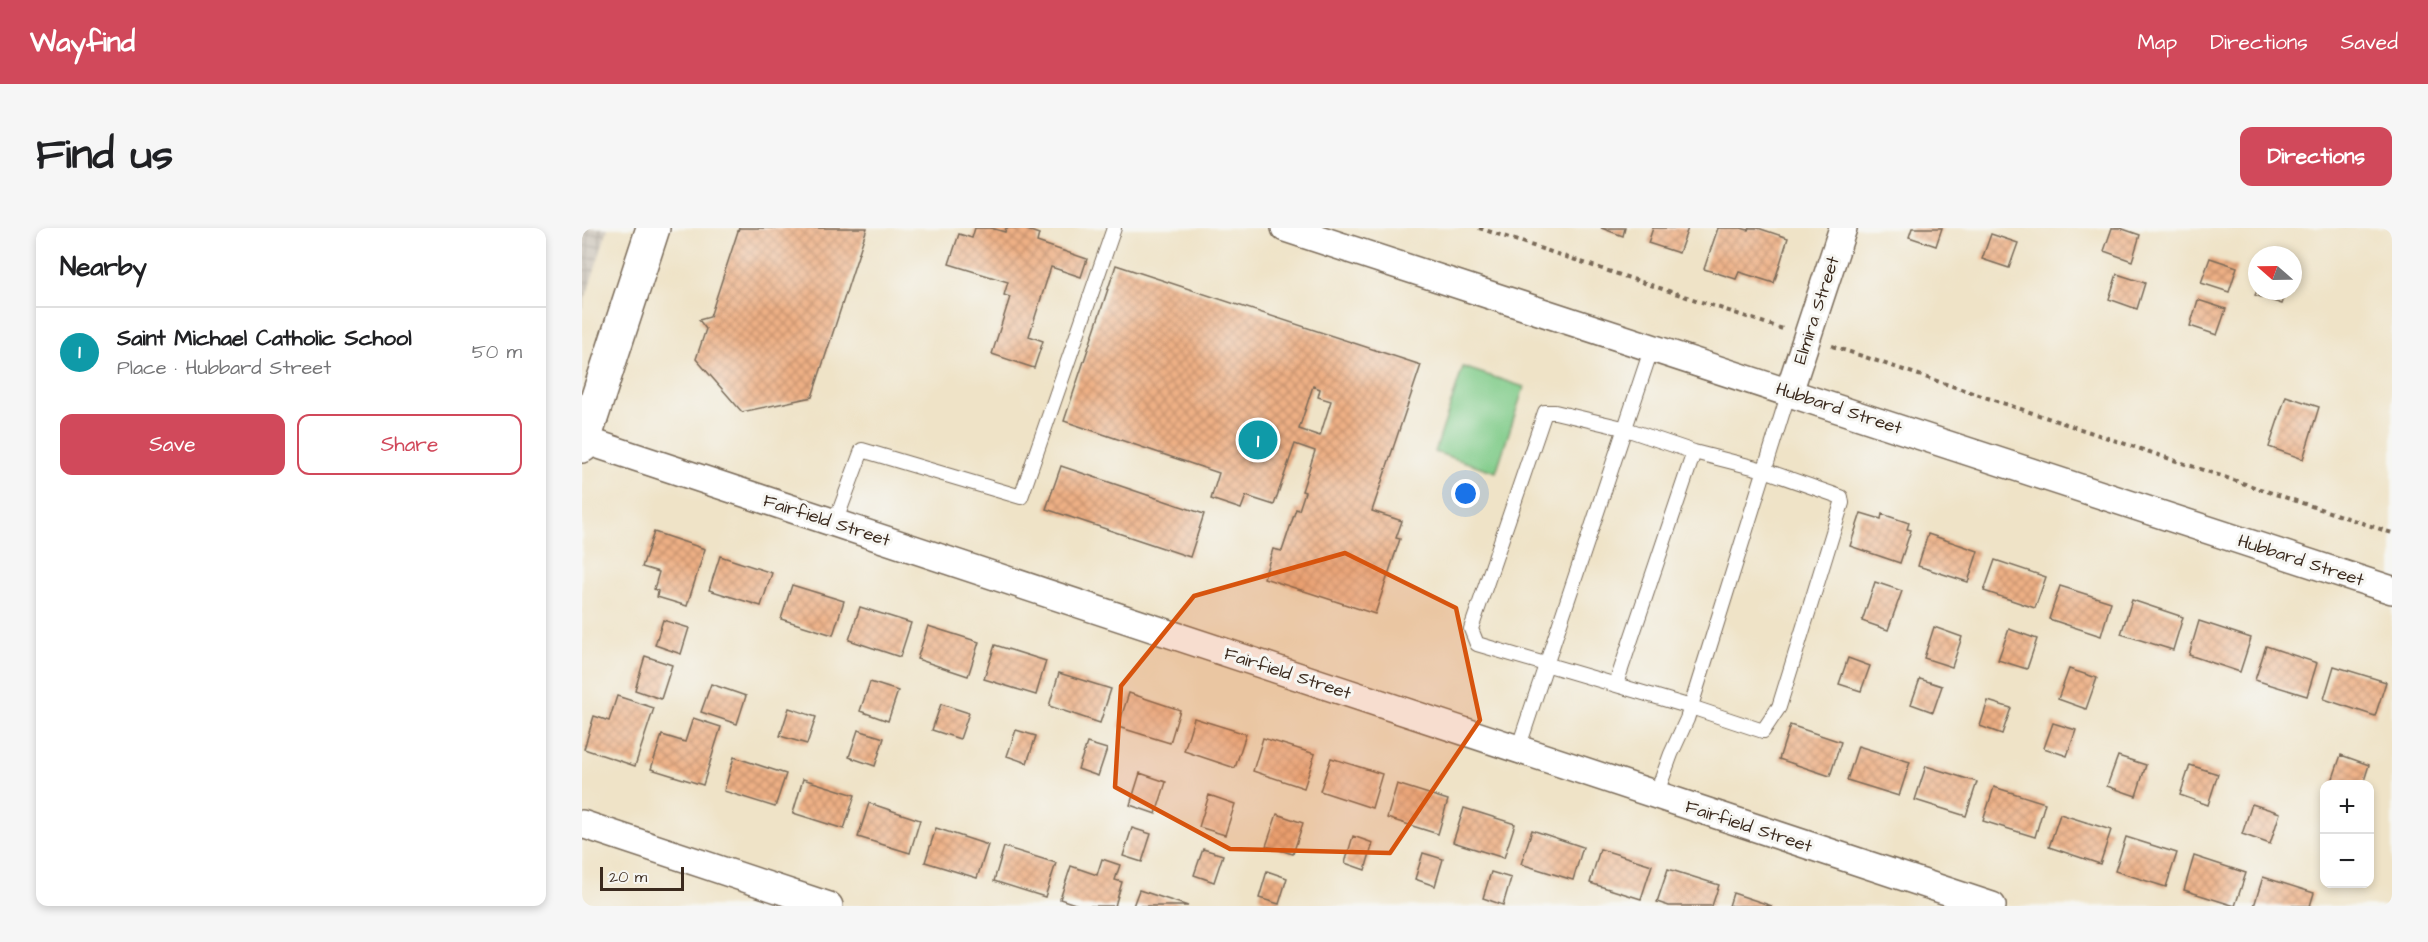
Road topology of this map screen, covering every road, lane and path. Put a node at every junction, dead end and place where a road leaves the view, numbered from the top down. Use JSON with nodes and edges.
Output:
{"nodes":[{"id":1,"x":653,"y":228,"type":"edge"},
{"id":2,"x":1114,"y":228,"type":"edge"},
{"id":3,"x":1285,"y":228,"type":"edge"},
{"id":4,"x":1479,"y":228,"type":"edge"},
{"id":5,"x":1843,"y":228,"type":"edge"},
{"id":6,"x":1807,"y":337,"type":"junction"},
{"id":7,"x":1652,"y":347,"type":"junction"},
{"id":8,"x":1789,"y":392,"type":"junction"},
{"id":9,"x":1623,"y":429,"type":"junction"},
{"id":10,"x":583,"y":443,"type":"edge"},
{"id":11,"x":1694,"y":452,"type":"junction"},
{"id":12,"x":1764,"y":470,"type":"junction"},
{"id":13,"x":835,"y":523,"type":"junction"},
{"id":14,"x":2392,"y":533,"type":"edge"},
{"id":15,"x":2392,"y":590,"type":"edge"},
{"id":16,"x":1546,"y":664,"type":"junction"},
{"id":17,"x":1616,"y":684,"type":"junction"},
{"id":18,"x":1691,"y":707,"type":"junction"},
{"id":19,"x":1518,"y":749,"type":"junction"},
{"id":20,"x":1656,"y":795,"type":"junction"},
{"id":21,"x":582,"y":824,"type":"edge"},
{"id":22,"x":829,"y":906,"type":"edge"},
{"id":23,"x":1992,"y":906,"type":"edge"}],
"edges":[{"from":1,"to":10,"type":"main road"},
{"from":2,"to":13,"type":"lane"},
{"from":3,"to":7,"type":"street","name":"Hubbard Street"},
{"from":4,"to":6,"type":"path"},
{"from":5,"to":6,"type":"street","name":"Elmira Street"},
{"from":6,"to":8,"type":"street","name":"Elmira Street"},
{"from":6,"to":14,"type":"path"},
{"from":7,"to":8,"type":"street","name":"Hubbard Street"},
{"from":7,"to":9,"type":"lane"},
{"from":8,"to":12,"type":"lane"},
{"from":8,"to":15,"type":"street","name":"Hubbard Street"},
{"from":9,"to":11,"type":"lane"},
{"from":9,"to":16,"type":"lane"},
{"from":9,"to":16,"type":"lane"},
{"from":10,"to":13,"type":"street","name":"Fairfield Street"},
{"from":11,"to":12,"type":"lane"},
{"from":11,"to":17,"type":"lane"},
{"from":12,"to":18,"type":"lane"},
{"from":12,"to":18,"type":"lane"},
{"from":13,"to":19,"type":"street","name":"Fairfield Street"},
{"from":16,"to":17,"type":"lane"},
{"from":16,"to":19,"type":"lane"},
{"from":17,"to":18,"type":"lane"},
{"from":18,"to":20,"type":"lane"},
{"from":19,"to":20,"type":"street","name":"Fairfield Street"},
{"from":20,"to":23,"type":"street","name":"Fairfield Street"},
{"from":21,"to":22,"type":"street"}]}
